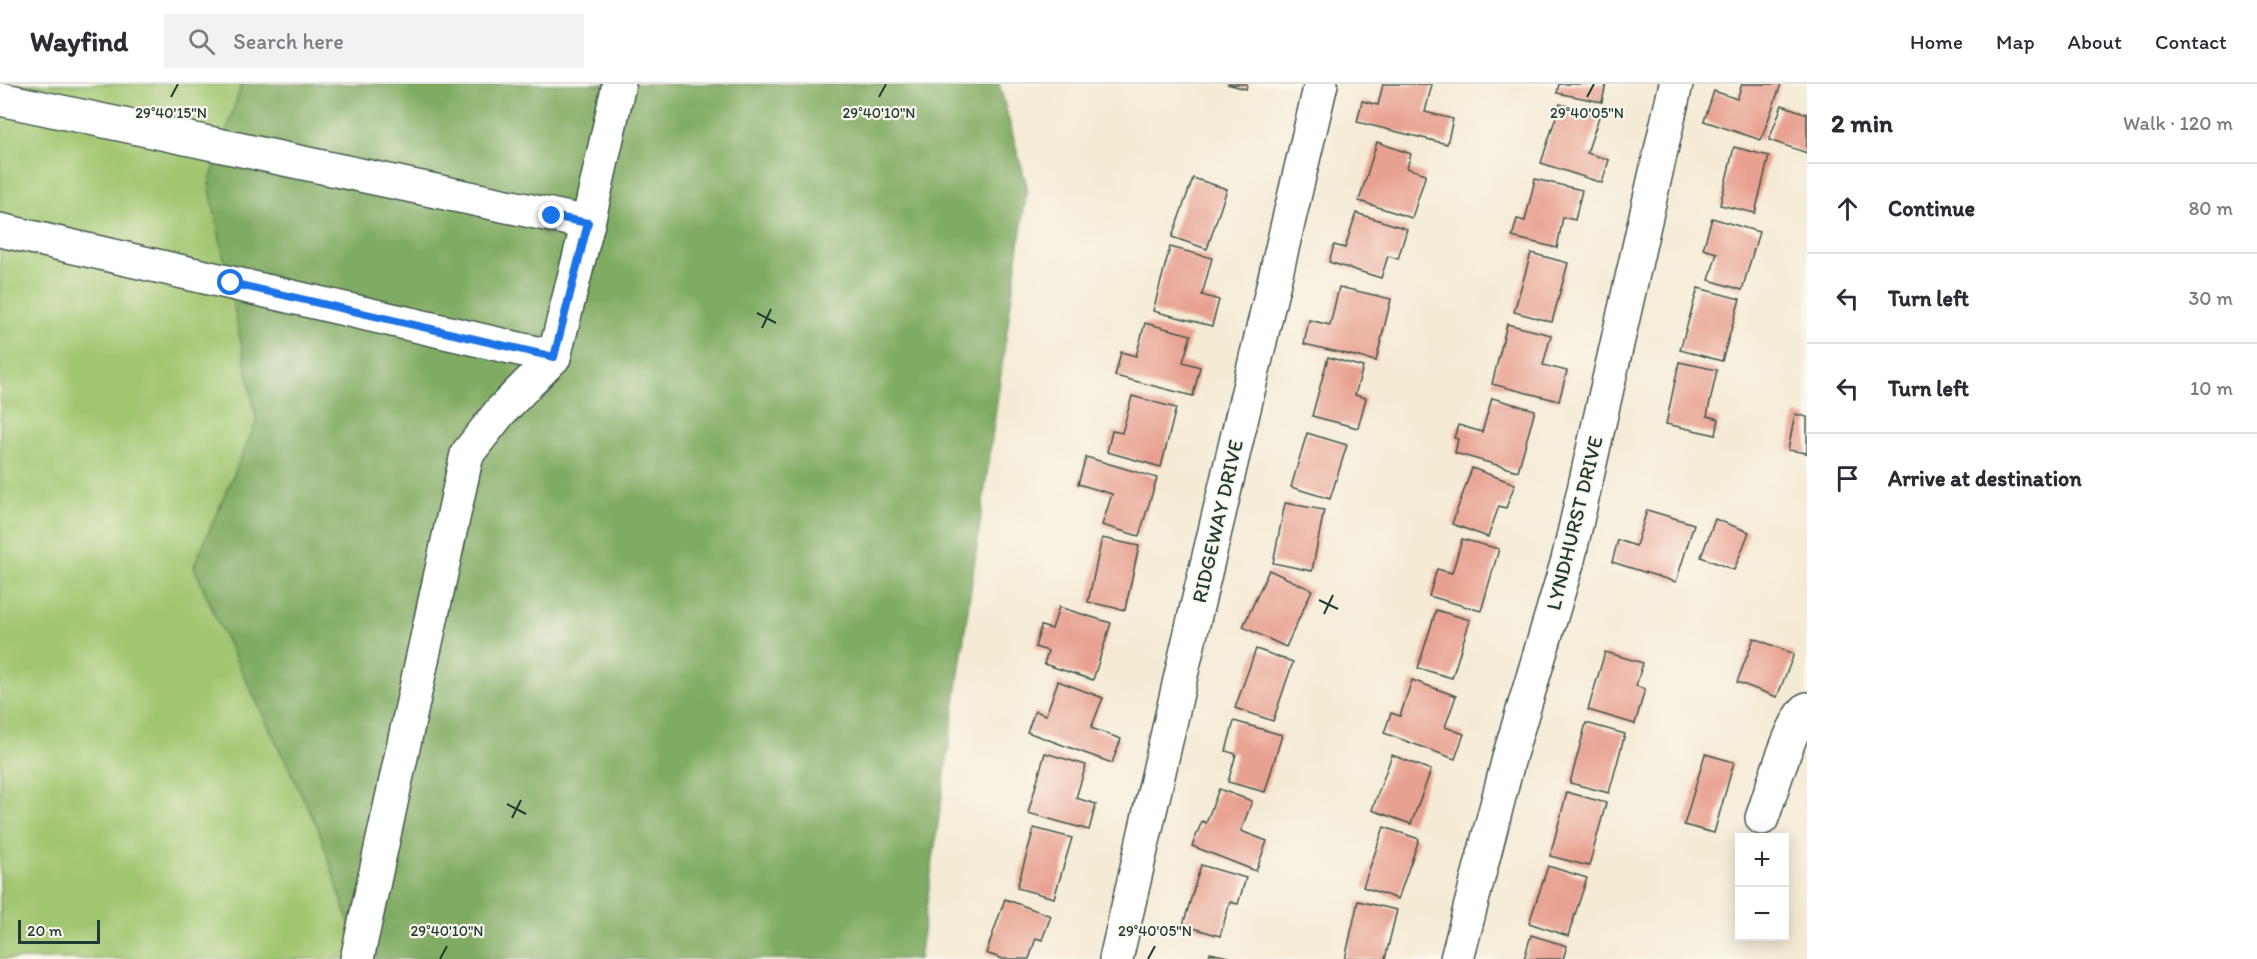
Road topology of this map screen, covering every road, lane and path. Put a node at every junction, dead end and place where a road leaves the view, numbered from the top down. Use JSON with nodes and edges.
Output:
{"nodes":[{"id":1,"x":619,"y":84,"type":"edge"},
{"id":2,"x":1321,"y":84,"type":"edge"},
{"id":3,"x":1676,"y":84,"type":"edge"},
{"id":4,"x":0,"y":99,"type":"edge"},
{"id":5,"x":588,"y":223,"type":"junction"},
{"id":6,"x":0,"y":230,"type":"edge"},
{"id":7,"x":554,"y":357,"type":"junction"},
{"id":8,"x":1807,"y":709,"type":"edge"},
{"id":9,"x":1762,"y":818,"type":"dead end"},
{"id":10,"x":357,"y":959,"type":"edge"},
{"id":11,"x":1116,"y":959,"type":"edge"},
{"id":12,"x":1457,"y":959,"type":"edge"}],
"edges":[{"from":1,"to":5,"type":"street"},
{"from":2,"to":11,"type":"street","name":"RIDGEWAY DRIVE"},
{"from":3,"to":12,"type":"street","name":"LYNDHURST DRIVE"},
{"from":4,"to":5,"type":"street"},
{"from":5,"to":7,"type":"street"},
{"from":6,"to":7,"type":"street"},
{"from":7,"to":10,"type":"street"},
{"from":8,"to":9,"type":"street"}]}
